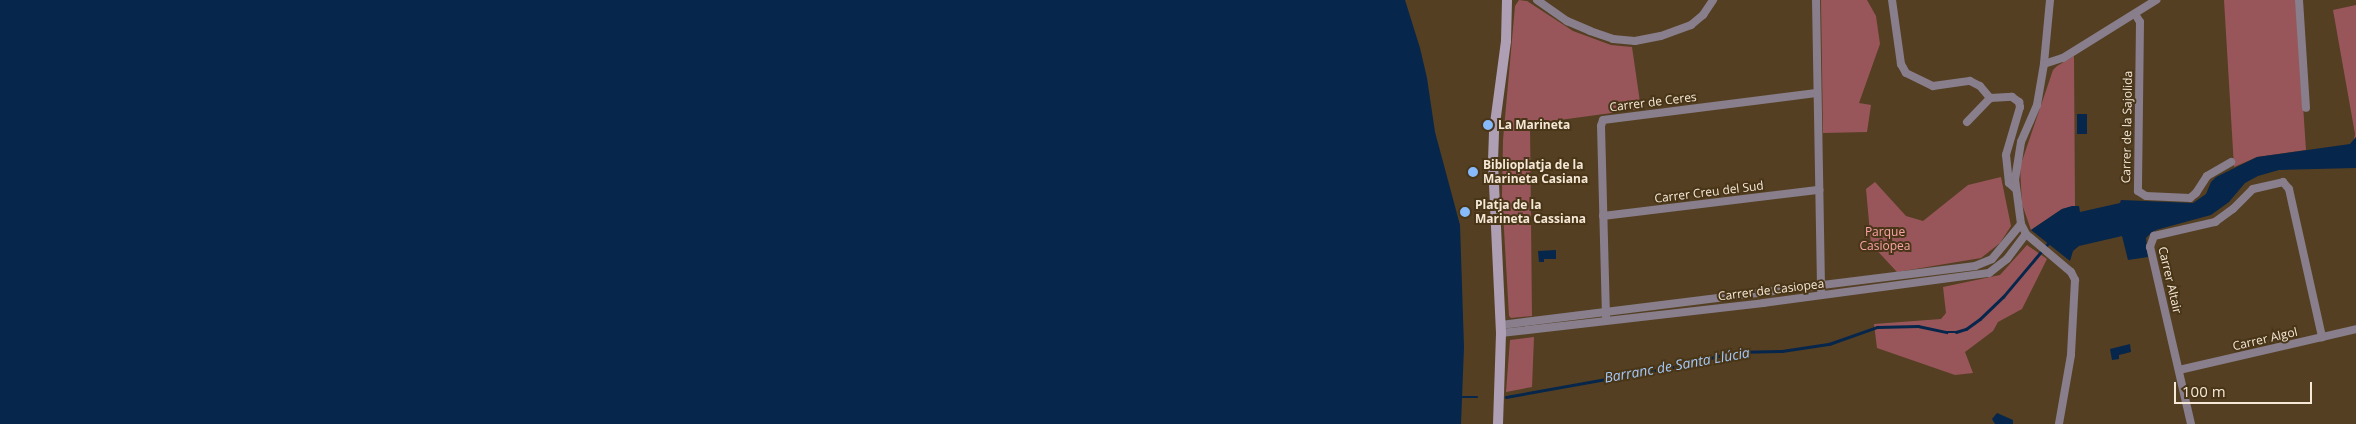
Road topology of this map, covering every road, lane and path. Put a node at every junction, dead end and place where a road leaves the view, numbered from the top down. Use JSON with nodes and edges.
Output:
{"nodes":[{"id":1,"x":1507,"y":0,"type":"edge"},
{"id":2,"x":1537,"y":0,"type":"edge"},
{"id":3,"x":1713,"y":0,"type":"edge"},
{"id":4,"x":1816,"y":0,"type":"edge"},
{"id":5,"x":1892,"y":0,"type":"edge"},
{"id":6,"x":2050,"y":0,"type":"edge"},
{"id":7,"x":2156,"y":0,"type":"edge"},
{"id":8,"x":2299,"y":0,"type":"edge"},
{"id":9,"x":2135,"y":14,"type":"junction"},
{"id":10,"x":2044,"y":64,"type":"junction"},
{"id":11,"x":1816,"y":93,"type":"junction"},
{"id":12,"x":1990,"y":98,"type":"junction"},
{"id":13,"x":2306,"y":108,"type":"dead end"},
{"id":14,"x":1967,"y":122,"type":"dead end"},
{"id":15,"x":2231,"y":162,"type":"dead end"},
{"id":16,"x":1819,"y":190,"type":"junction"},
{"id":17,"x":2016,"y":190,"type":"junction"},
{"id":18,"x":1603,"y":216,"type":"junction"},
{"id":19,"x":2021,"y":224,"type":"junction"},
{"id":20,"x":2029,"y":236,"type":"junction"},
{"id":21,"x":1821,"y":286,"type":"junction"},
{"id":22,"x":1821,"y":296,"type":"junction"},
{"id":23,"x":1606,"y":312,"type":"junction"},
{"id":24,"x":1606,"y":321,"type":"junction"},
{"id":25,"x":1501,"y":329,"type":"junction"},
{"id":26,"x":2356,"y":330,"type":"edge"},
{"id":27,"x":2322,"y":337,"type":"junction"},
{"id":28,"x":2179,"y":370,"type":"junction"},
{"id":29,"x":1498,"y":424,"type":"edge"},
{"id":30,"x":2058,"y":424,"type":"edge"},
{"id":31,"x":2191,"y":424,"type":"edge"}],
"edges":[{"from":1,"to":25,"type":"street"},
{"from":2,"to":3,"type":"street"},
{"from":4,"to":11,"type":"street"},
{"from":5,"to":12,"type":"street"},
{"from":6,"to":10,"type":"street"},
{"from":7,"to":9,"type":"street"},
{"from":8,"to":13,"type":"street"},
{"from":9,"to":10,"type":"street"},
{"from":9,"to":15,"type":"street","name":"Carrer de la Sajolida"},
{"from":10,"to":17,"type":"street"},
{"from":11,"to":16,"type":"street"},
{"from":11,"to":18,"type":"street","name":"Carrer de Ceres"},
{"from":12,"to":14,"type":"street"},
{"from":12,"to":17,"type":"street"},
{"from":16,"to":18,"type":"street","name":"Carrer Creu del Sud"},
{"from":16,"to":21,"type":"street"},
{"from":17,"to":19,"type":"street"},
{"from":18,"to":23,"type":"street","name":"Carrer de Ceres"},
{"from":19,"to":20,"type":"street"},
{"from":19,"to":21,"type":"street","name":"Carrer de Casiopea"},
{"from":20,"to":22,"type":"street","name":"Carrer de Casiopea"},
{"from":20,"to":30,"type":"street"},
{"from":21,"to":22,"type":"street"},
{"from":21,"to":23,"type":"street","name":"Carrer de Casiopea"},
{"from":22,"to":24,"type":"street","name":"Carrer de Casiopea"},
{"from":23,"to":24,"type":"street","name":"Carrer de Ceres"},
{"from":23,"to":25,"type":"street","name":"Carrer de Casiopea"},
{"from":24,"to":25,"type":"street","name":"Carrer de Casiopea"},
{"from":25,"to":29,"type":"street"},
{"from":26,"to":27,"type":"street","name":"Carrer Algol"},
{"from":27,"to":28,"type":"street","name":"Carrer Algol"},
{"from":27,"to":28,"type":"street","name":"Carrer Altair"},
{"from":28,"to":31,"type":"street","name":"Carrer Altair"}]}
